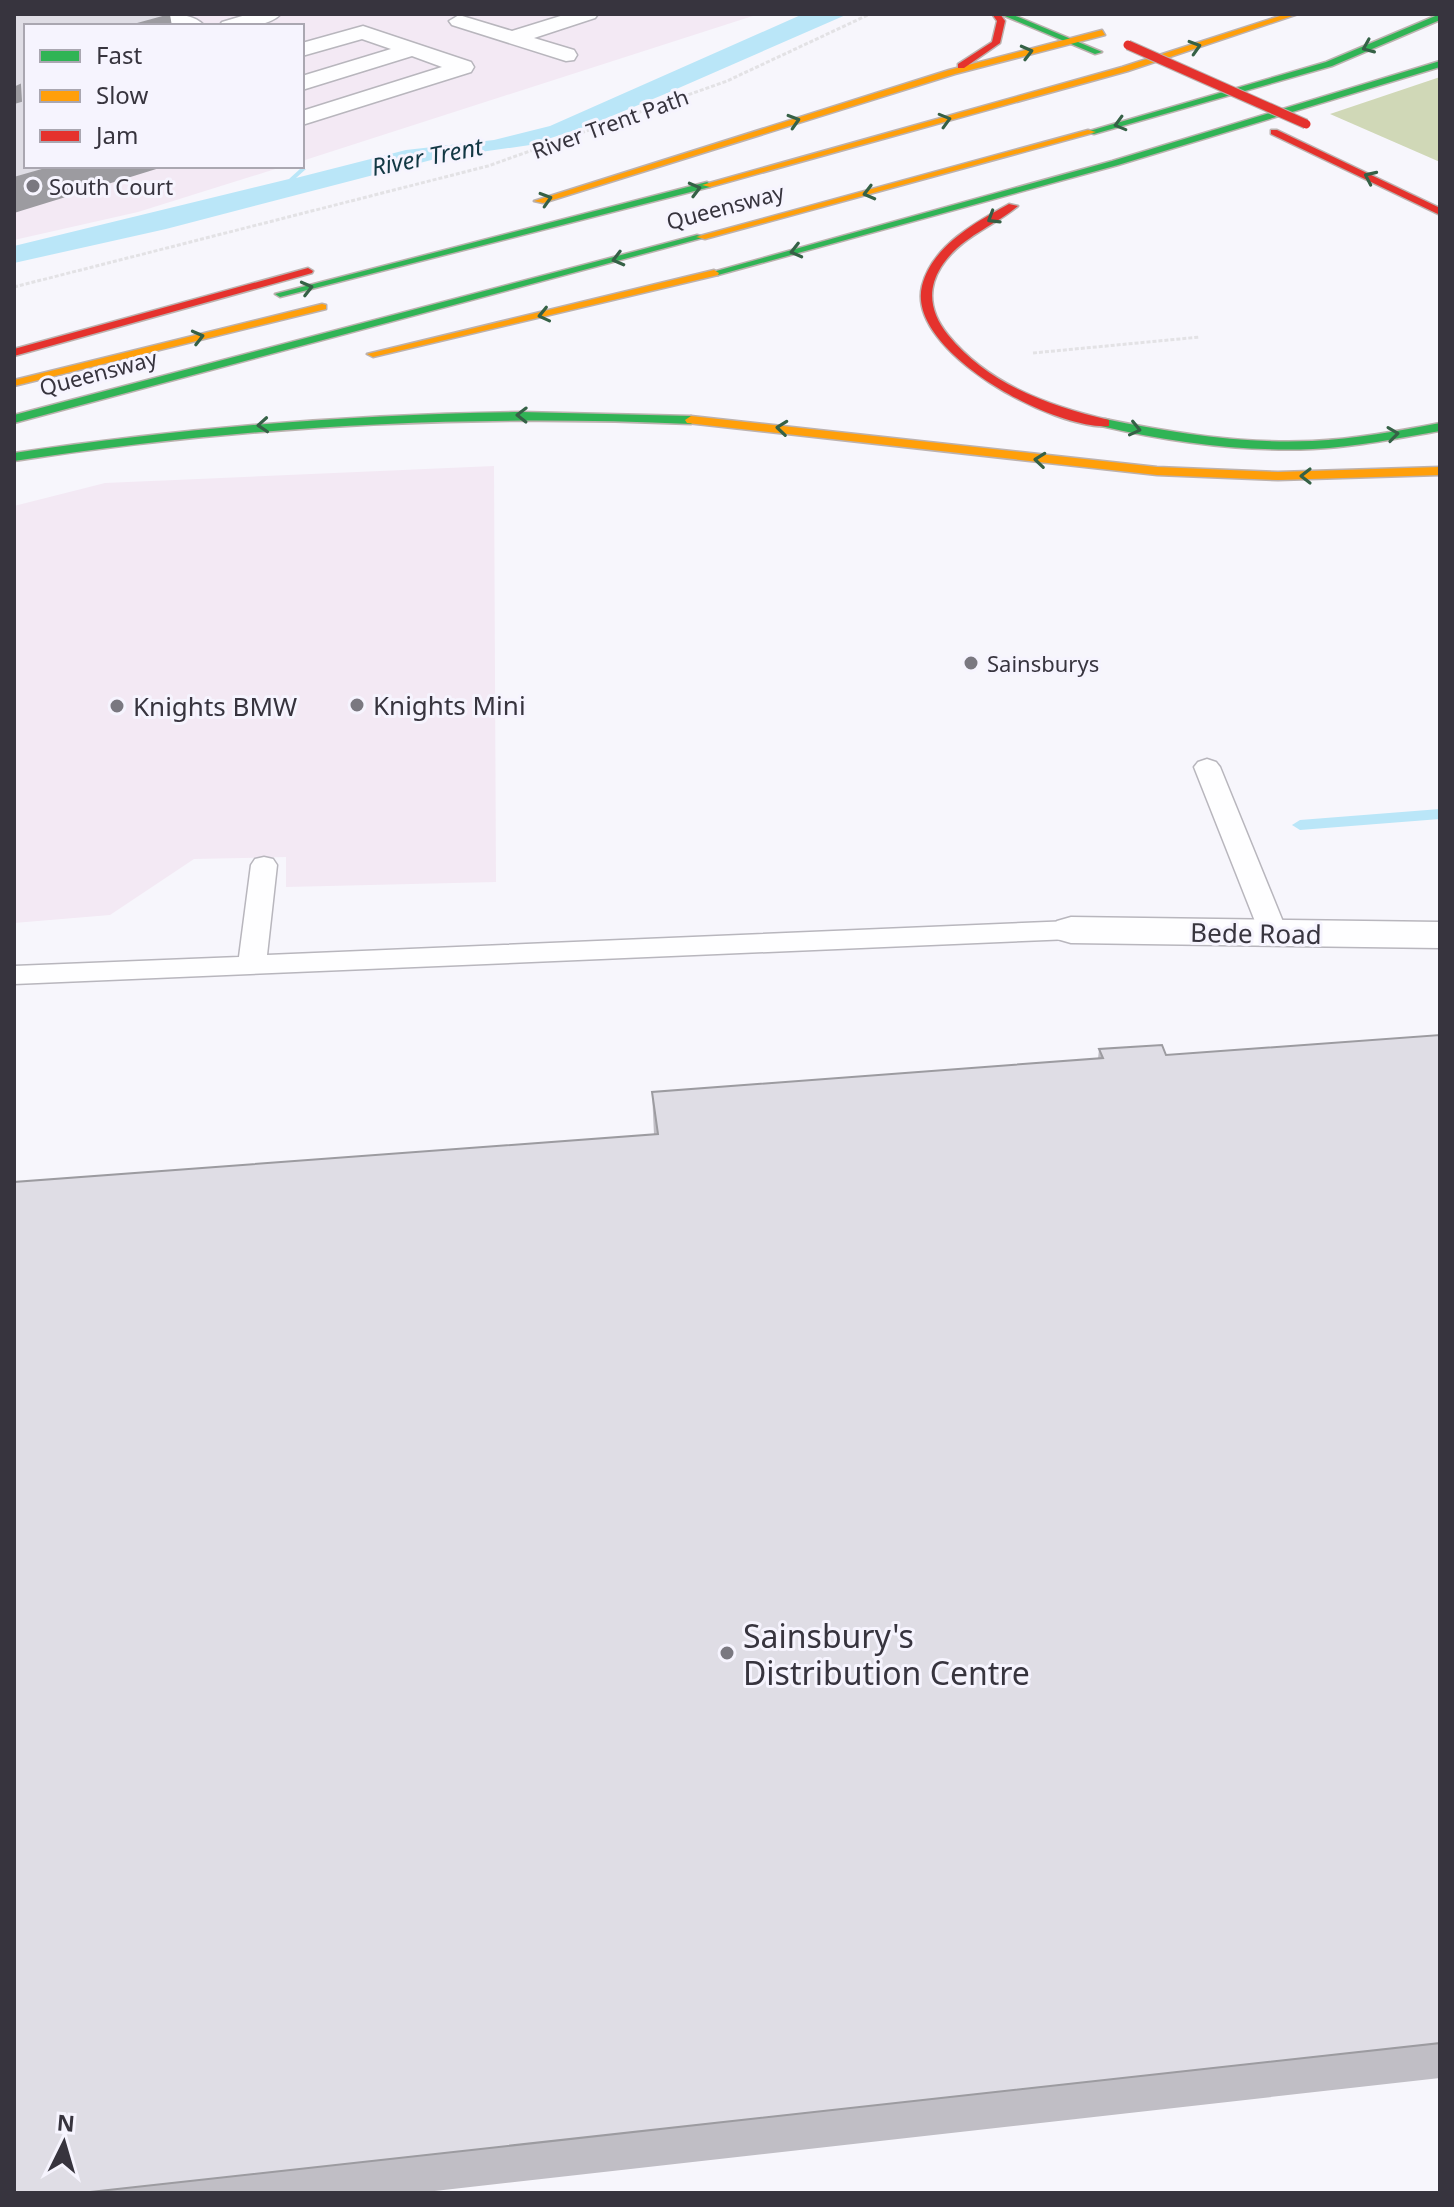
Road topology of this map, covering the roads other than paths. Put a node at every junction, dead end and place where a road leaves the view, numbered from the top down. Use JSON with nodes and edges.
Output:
{"nodes":[{"id":1,"x":166,"y":14,"type":"edge"},
{"id":2,"x":271,"y":14,"type":"edge"},
{"id":3,"x":588,"y":14,"type":"edge"},
{"id":4,"x":996,"y":14,"type":"edge"},
{"id":5,"x":1004,"y":14,"type":"edge"},
{"id":6,"x":1053,"y":14,"type":"edge"},
{"id":7,"x":1294,"y":14,"type":"edge"},
{"id":8,"x":1440,"y":17,"type":"edge"},
{"id":9,"x":459,"y":21,"type":"dead end"},
{"id":10,"x":190,"y":24,"type":"edge"},
{"id":11,"x":236,"y":24,"type":"edge"},
{"id":12,"x":512,"y":38,"type":"junction"},
{"id":13,"x":1070,"y":41,"type":"junction"},
{"id":14,"x":1100,"y":43,"type":"junction"},
{"id":15,"x":304,"y":49,"type":"edge"},
{"id":16,"x":413,"y":49,"type":"junction"},
{"id":17,"x":566,"y":55,"type":"dead end"},
{"id":18,"x":1440,"y":64,"type":"edge"},
{"id":19,"x":1221,"y":70,"type":"dead end"},
{"id":20,"x":952,"y":72,"type":"junction"},
{"id":21,"x":1152,"y":77,"type":"dead end"},
{"id":22,"x":304,"y":82,"type":"edge"},
{"id":23,"x":304,"y":117,"type":"edge"},
{"id":24,"x":1313,"y":127,"type":"dead end"},
{"id":25,"x":1087,"y":170,"type":"junction"},
{"id":26,"x":520,"y":207,"type":"dead end"},
{"id":27,"x":1440,"y":212,"type":"edge"},
{"id":28,"x":421,"y":238,"type":"dead end"},
{"id":29,"x":333,"y":304,"type":"dead end"},
{"id":30,"x":14,"y":353,"type":"edge"},
{"id":31,"x":354,"y":359,"type":"dead end"},
{"id":32,"x":14,"y":360,"type":"edge"},
{"id":33,"x":14,"y":383,"type":"edge"},
{"id":34,"x":14,"y":419,"type":"edge"},
{"id":35,"x":1440,"y":427,"type":"edge"},
{"id":36,"x":14,"y":457,"type":"edge"},
{"id":37,"x":1440,"y":471,"type":"edge"},
{"id":38,"x":1207,"y":767,"type":"dead end"},
{"id":39,"x":264,"y":865,"type":"dead end"},
{"id":40,"x":1071,"y":930,"type":"joint"},
{"id":41,"x":1274,"y":934,"type":"junction"},
{"id":42,"x":1440,"y":935,"type":"edge"},
{"id":43,"x":252,"y":964,"type":"junction"},
{"id":44,"x":14,"y":975,"type":"edge"}],
"edges":[{"from":1,"to":10,"type":"street"},
{"from":2,"to":11,"type":"street"},
{"from":3,"to":12,"type":"street"},
{"from":4,"to":20,"type":"main road"},
{"from":5,"to":13,"type":"main road"},
{"from":6,"to":14,"type":"main road"},
{"from":32,"to":7,"type":"main road","one_way":true},
{"from":8,"to":34,"type":"main road","name":"Queensway","one_way":true},
{"from":9,"to":12,"type":"street"},
{"from":12,"to":17,"type":"street"},
{"from":13,"to":14,"type":"main road"},
{"from":20,"to":13,"type":"main road","one_way":true},
{"from":14,"to":21,"type":"main road"},
{"from":14,"to":24,"type":"main road","bridge":true},
{"from":15,"to":16,"type":"street"},
{"from":16,"to":22,"type":"street"},
{"from":16,"to":23,"type":"street"},
{"from":18,"to":25,"type":"main road"},
{"from":27,"to":19,"type":"main road","one_way":true},
{"from":26,"to":20,"type":"main road","one_way":true},
{"from":25,"to":31,"type":"main road","one_way":true},
{"from":25,"to":35,"type":"main road","one_way":true},
{"from":28,"to":30,"type":"main road"},
{"from":33,"to":29,"type":"main road","name":"Queensway","one_way":true},
{"from":37,"to":36,"type":"main road","one_way":true},
{"from":38,"to":41,"type":"lane"},
{"from":39,"to":43,"type":"lane"},
{"from":40,"to":41,"type":"street","name":"Bede Road"},
{"from":40,"to":43,"type":"lane"},
{"from":41,"to":42,"type":"street","name":"Bede Road"},
{"from":43,"to":44,"type":"lane"}]}
